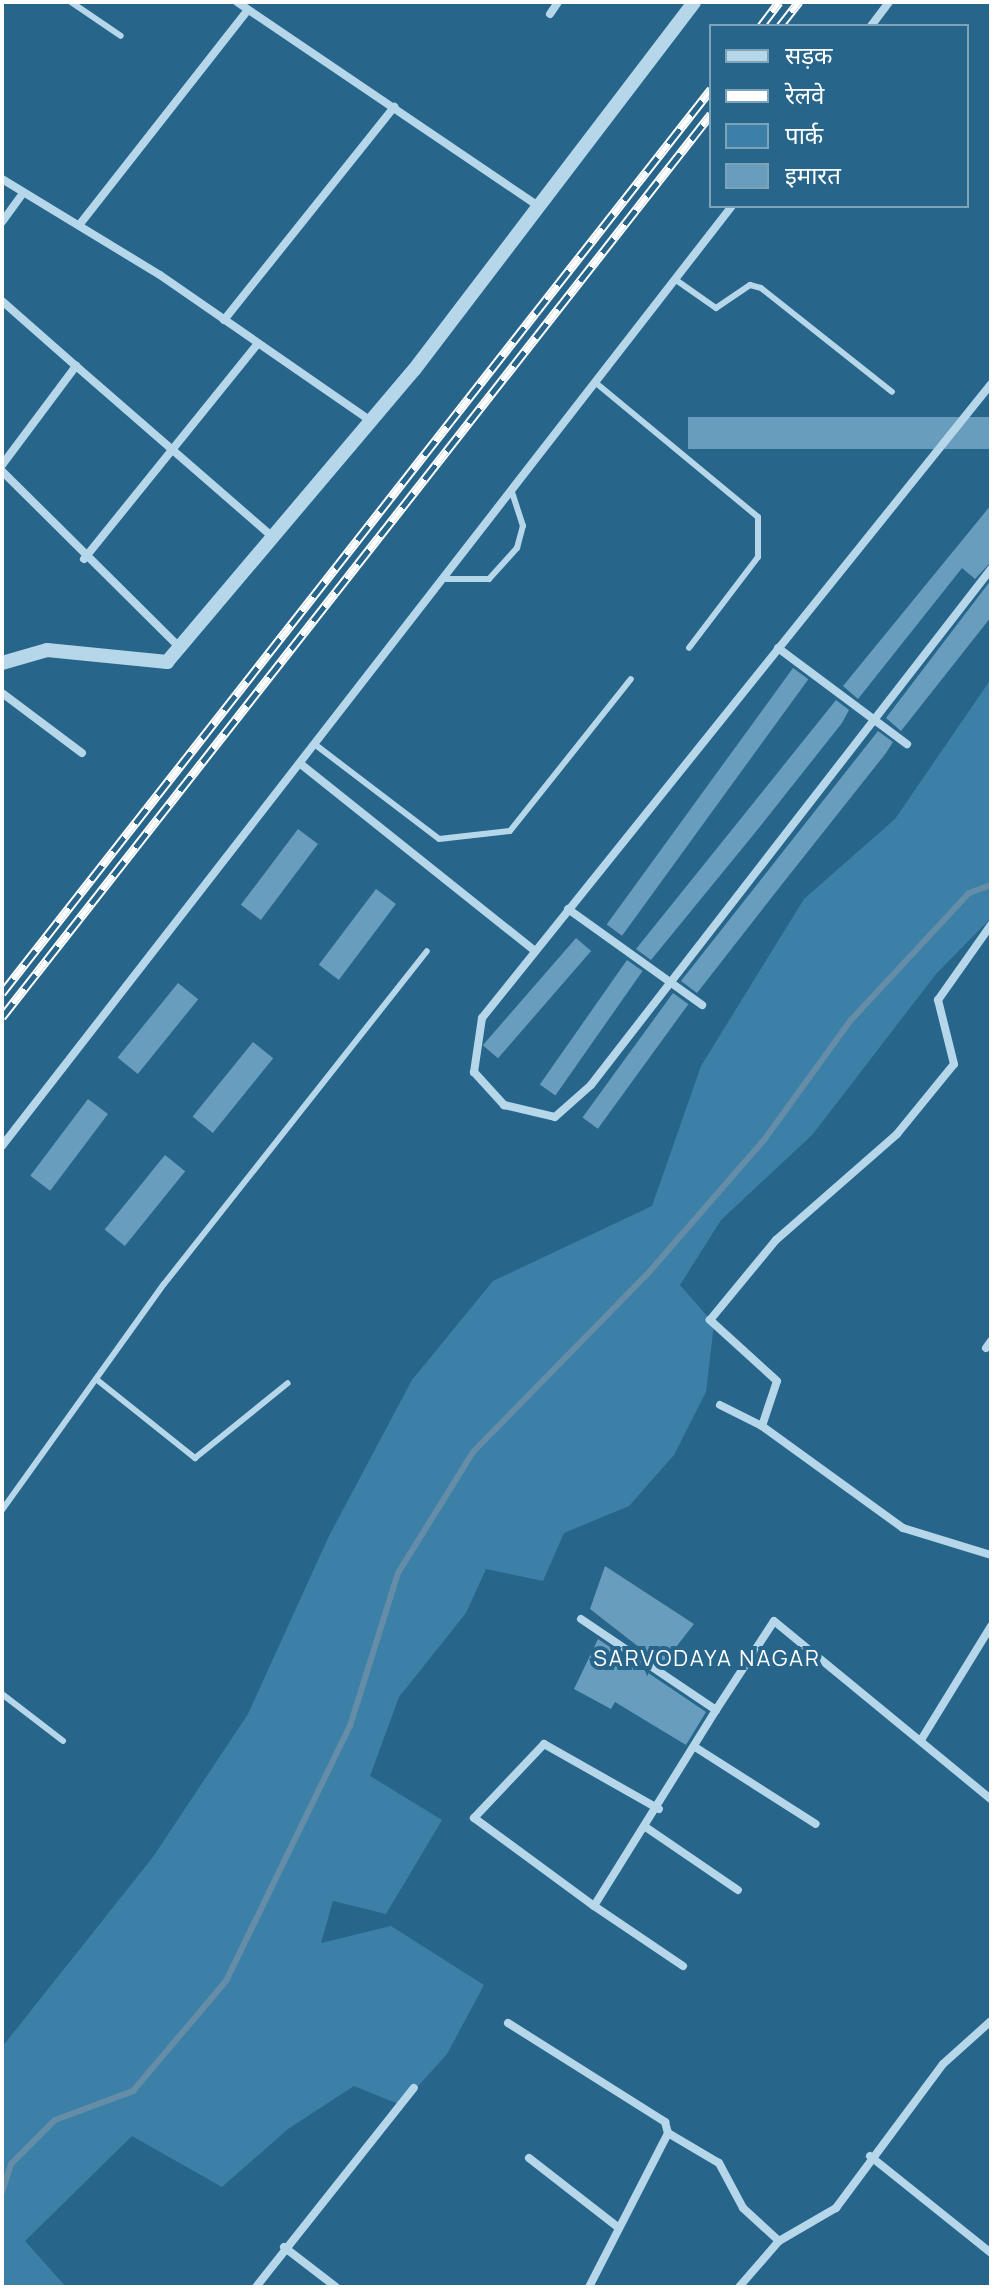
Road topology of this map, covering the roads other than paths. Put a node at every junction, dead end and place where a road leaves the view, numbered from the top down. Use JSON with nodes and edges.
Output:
{"nodes":[{"id":1,"x":71,"y":2,"type":"edge"},
{"id":2,"x":237,"y":2,"type":"edge"},
{"id":3,"x":558,"y":2,"type":"edge"},
{"id":4,"x":694,"y":2,"type":"edge"},
{"id":5,"x":889,"y":2,"type":"edge"},
{"id":6,"x":248,"y":10,"type":"junction"},
{"id":7,"x":550,"y":14,"type":"dead end"},
{"id":8,"x":872,"y":24,"type":"edge"},
{"id":9,"x":121,"y":36,"type":"dead end"},
{"id":10,"x":394,"y":107,"type":"junction"},
{"id":11,"x":2,"y":179,"type":"edge"},
{"id":12,"x":22,"y":194,"type":"junction"},
{"id":13,"x":538,"y":206,"type":"junction"},
{"id":14,"x":730,"y":208,"type":"edge"},
{"id":15,"x":2,"y":222,"type":"edge"},
{"id":16,"x":80,"y":224,"type":"junction"},
{"id":17,"x":676,"y":280,"type":"junction"},
{"id":18,"x":2,"y":301,"type":"edge"},
{"id":19,"x":224,"y":320,"type":"junction"},
{"id":20,"x":256,"y":346,"type":"junction"},
{"id":21,"x":76,"y":366,"type":"junction"},
{"id":22,"x":596,"y":383,"type":"junction"},
{"id":23,"x":991,"y":384,"type":"edge"},
{"id":24,"x":892,"y":392,"type":"dead end"},
{"id":25,"x":371,"y":421,"type":"junction"},
{"id":26,"x":171,"y":451,"type":"junction"},
{"id":27,"x":2,"y":468,"type":"edge"},
{"id":28,"x":512,"y":492,"type":"junction"},
{"id":29,"x":274,"y":538,"type":"junction"},
{"id":30,"x":84,"y":559,"type":"junction"},
{"id":31,"x":991,"y":569,"type":"edge"},
{"id":32,"x":445,"y":579,"type":"junction"},
{"id":33,"x":180,"y":648,"type":"junction"},
{"id":34,"x":689,"y":648,"type":"dead end"},
{"id":35,"x":778,"y":648,"type":"junction"},
{"id":36,"x":2,"y":663,"type":"edge"},
{"id":37,"x":631,"y":679,"type":"dead end"},
{"id":38,"x":2,"y":693,"type":"edge"},
{"id":39,"x":874,"y":720,"type":"junction"},
{"id":40,"x":907,"y":744,"type":"dead end"},
{"id":41,"x":317,"y":746,"type":"junction"},
{"id":42,"x":82,"y":753,"type":"dead end"},
{"id":43,"x":302,"y":765,"type":"junction"},
{"id":44,"x":568,"y":909,"type":"junction"},
{"id":45,"x":991,"y":925,"type":"edge"},
{"id":46,"x":427,"y":951,"type":"dead end"},
{"id":47,"x":535,"y":951,"type":"junction"},
{"id":48,"x":670,"y":982,"type":"junction"},
{"id":49,"x":702,"y":1005,"type":"dead end"},
{"id":50,"x":2,"y":1146,"type":"edge"},
{"id":51,"x":96,"y":1379,"type":"junction"},
{"id":52,"x":288,"y":1383,"type":"dead end"},
{"id":53,"x":720,"y":1405,"type":"dead end"},
{"id":54,"x":762,"y":1426,"type":"junction"},
{"id":55,"x":2,"y":1510,"type":"edge"},
{"id":56,"x":991,"y":1555,"type":"edge"},
{"id":57,"x":581,"y":1619,"type":"dead end"},
{"id":58,"x":991,"y":1626,"type":"edge"},
{"id":59,"x":2,"y":1694,"type":"edge"},
{"id":60,"x":716,"y":1710,"type":"junction"},
{"id":61,"x":921,"y":1740,"type":"junction"},
{"id":62,"x":63,"y":1741,"type":"dead end"},
{"id":63,"x":695,"y":1747,"type":"junction"},
{"id":64,"x":991,"y":1799,"type":"edge"},
{"id":65,"x":659,"y":1809,"type":"junction"},
{"id":66,"x":816,"y":1824,"type":"dead end"},
{"id":67,"x":647,"y":1828,"type":"junction"},
{"id":68,"x":738,"y":1890,"type":"dead end"},
{"id":69,"x":594,"y":1906,"type":"junction"},
{"id":70,"x":683,"y":1966,"type":"dead end"},
{"id":71,"x":991,"y":2021,"type":"edge"},
{"id":72,"x":508,"y":2023,"type":"dead end"},
{"id":73,"x":987,"y":2032,"type":"edge"},
{"id":74,"x":414,"y":2088,"type":"dead end"},
{"id":75,"x":668,"y":2133,"type":"junction"},
{"id":76,"x":870,"y":2156,"type":"junction"},
{"id":77,"x":529,"y":2158,"type":"dead end"},
{"id":78,"x":619,"y":2228,"type":"junction"},
{"id":79,"x":779,"y":2241,"type":"junction"},
{"id":80,"x":284,"y":2247,"type":"junction"},
{"id":81,"x":991,"y":2253,"type":"edge"},
{"id":82,"x":256,"y":2287,"type":"edge"},
{"id":83,"x":336,"y":2287,"type":"edge"},
{"id":84,"x":589,"y":2287,"type":"edge"},
{"id":85,"x":739,"y":2287,"type":"edge"}],
"edges":[{"from":1,"to":9,"type":"lane"},
{"from":2,"to":6,"type":"street"},
{"from":3,"to":7,"type":"street"},
{"from":4,"to":13,"type":"street"},
{"from":5,"to":8,"type":"street"},
{"from":6,"to":10,"type":"street"},
{"from":6,"to":16,"type":"street"},
{"from":10,"to":13,"type":"street"},
{"from":10,"to":19,"type":"street"},
{"from":11,"to":12,"type":"street"},
{"from":12,"to":15,"type":"street"},
{"from":12,"to":16,"type":"street"},
{"from":13,"to":25,"type":"street"},
{"from":14,"to":17,"type":"street"},
{"from":16,"to":19,"type":"street"},
{"from":17,"to":22,"type":"street"},
{"from":17,"to":24,"type":"lane"},
{"from":18,"to":21,"type":"street"},
{"from":19,"to":20,"type":"street"},
{"from":20,"to":25,"type":"street"},
{"from":20,"to":26,"type":"street"},
{"from":21,"to":26,"type":"street"},
{"from":21,"to":27,"type":"street"},
{"from":22,"to":28,"type":"street"},
{"from":22,"to":34,"type":"lane"},
{"from":23,"to":35,"type":"street"},
{"from":25,"to":29,"type":"street"},
{"from":26,"to":29,"type":"street"},
{"from":26,"to":30,"type":"street"},
{"from":27,"to":30,"type":"street"},
{"from":28,"to":32,"type":"street"},
{"from":28,"to":32,"type":"lane"},
{"from":29,"to":33,"type":"street"},
{"from":30,"to":33,"type":"street"},
{"from":31,"to":39,"type":"street"},
{"from":32,"to":41,"type":"street"},
{"from":33,"to":36,"type":"street"},
{"from":35,"to":39,"type":"street"},
{"from":35,"to":44,"type":"street"},
{"from":37,"to":41,"type":"lane"},
{"from":38,"to":42,"type":"street"},
{"from":39,"to":40,"type":"street"},
{"from":39,"to":48,"type":"street"},
{"from":41,"to":43,"type":"street"},
{"from":43,"to":47,"type":"street"},
{"from":43,"to":50,"type":"street"},
{"from":44,"to":47,"type":"street"},
{"from":44,"to":48,"type":"street"},
{"from":45,"to":54,"type":"street"},
{"from":46,"to":51,"type":"lane"},
{"from":47,"to":48,"type":"street"},
{"from":48,"to":49,"type":"street"},
{"from":51,"to":52,"type":"lane"},
{"from":51,"to":55,"type":"lane"},
{"from":53,"to":54,"type":"street"},
{"from":54,"to":56,"type":"street"},
{"from":57,"to":60,"type":"street"},
{"from":58,"to":61,"type":"street"},
{"from":59,"to":62,"type":"lane"},
{"from":60,"to":61,"type":"street"},
{"from":60,"to":63,"type":"street"},
{"from":61,"to":64,"type":"street"},
{"from":63,"to":65,"type":"street"},
{"from":63,"to":66,"type":"street"},
{"from":65,"to":67,"type":"street"},
{"from":65,"to":69,"type":"street"},
{"from":67,"to":68,"type":"street"},
{"from":67,"to":69,"type":"street"},
{"from":69,"to":70,"type":"street"},
{"from":71,"to":73,"type":"street"},
{"from":72,"to":75,"type":"street"},
{"from":73,"to":76,"type":"street"},
{"from":74,"to":80,"type":"street"},
{"from":75,"to":78,"type":"street"},
{"from":75,"to":79,"type":"street"},
{"from":76,"to":79,"type":"street"},
{"from":76,"to":81,"type":"street"},
{"from":77,"to":78,"type":"street"},
{"from":78,"to":84,"type":"street"},
{"from":79,"to":85,"type":"street"},
{"from":80,"to":82,"type":"street"},
{"from":80,"to":83,"type":"street"}]}
